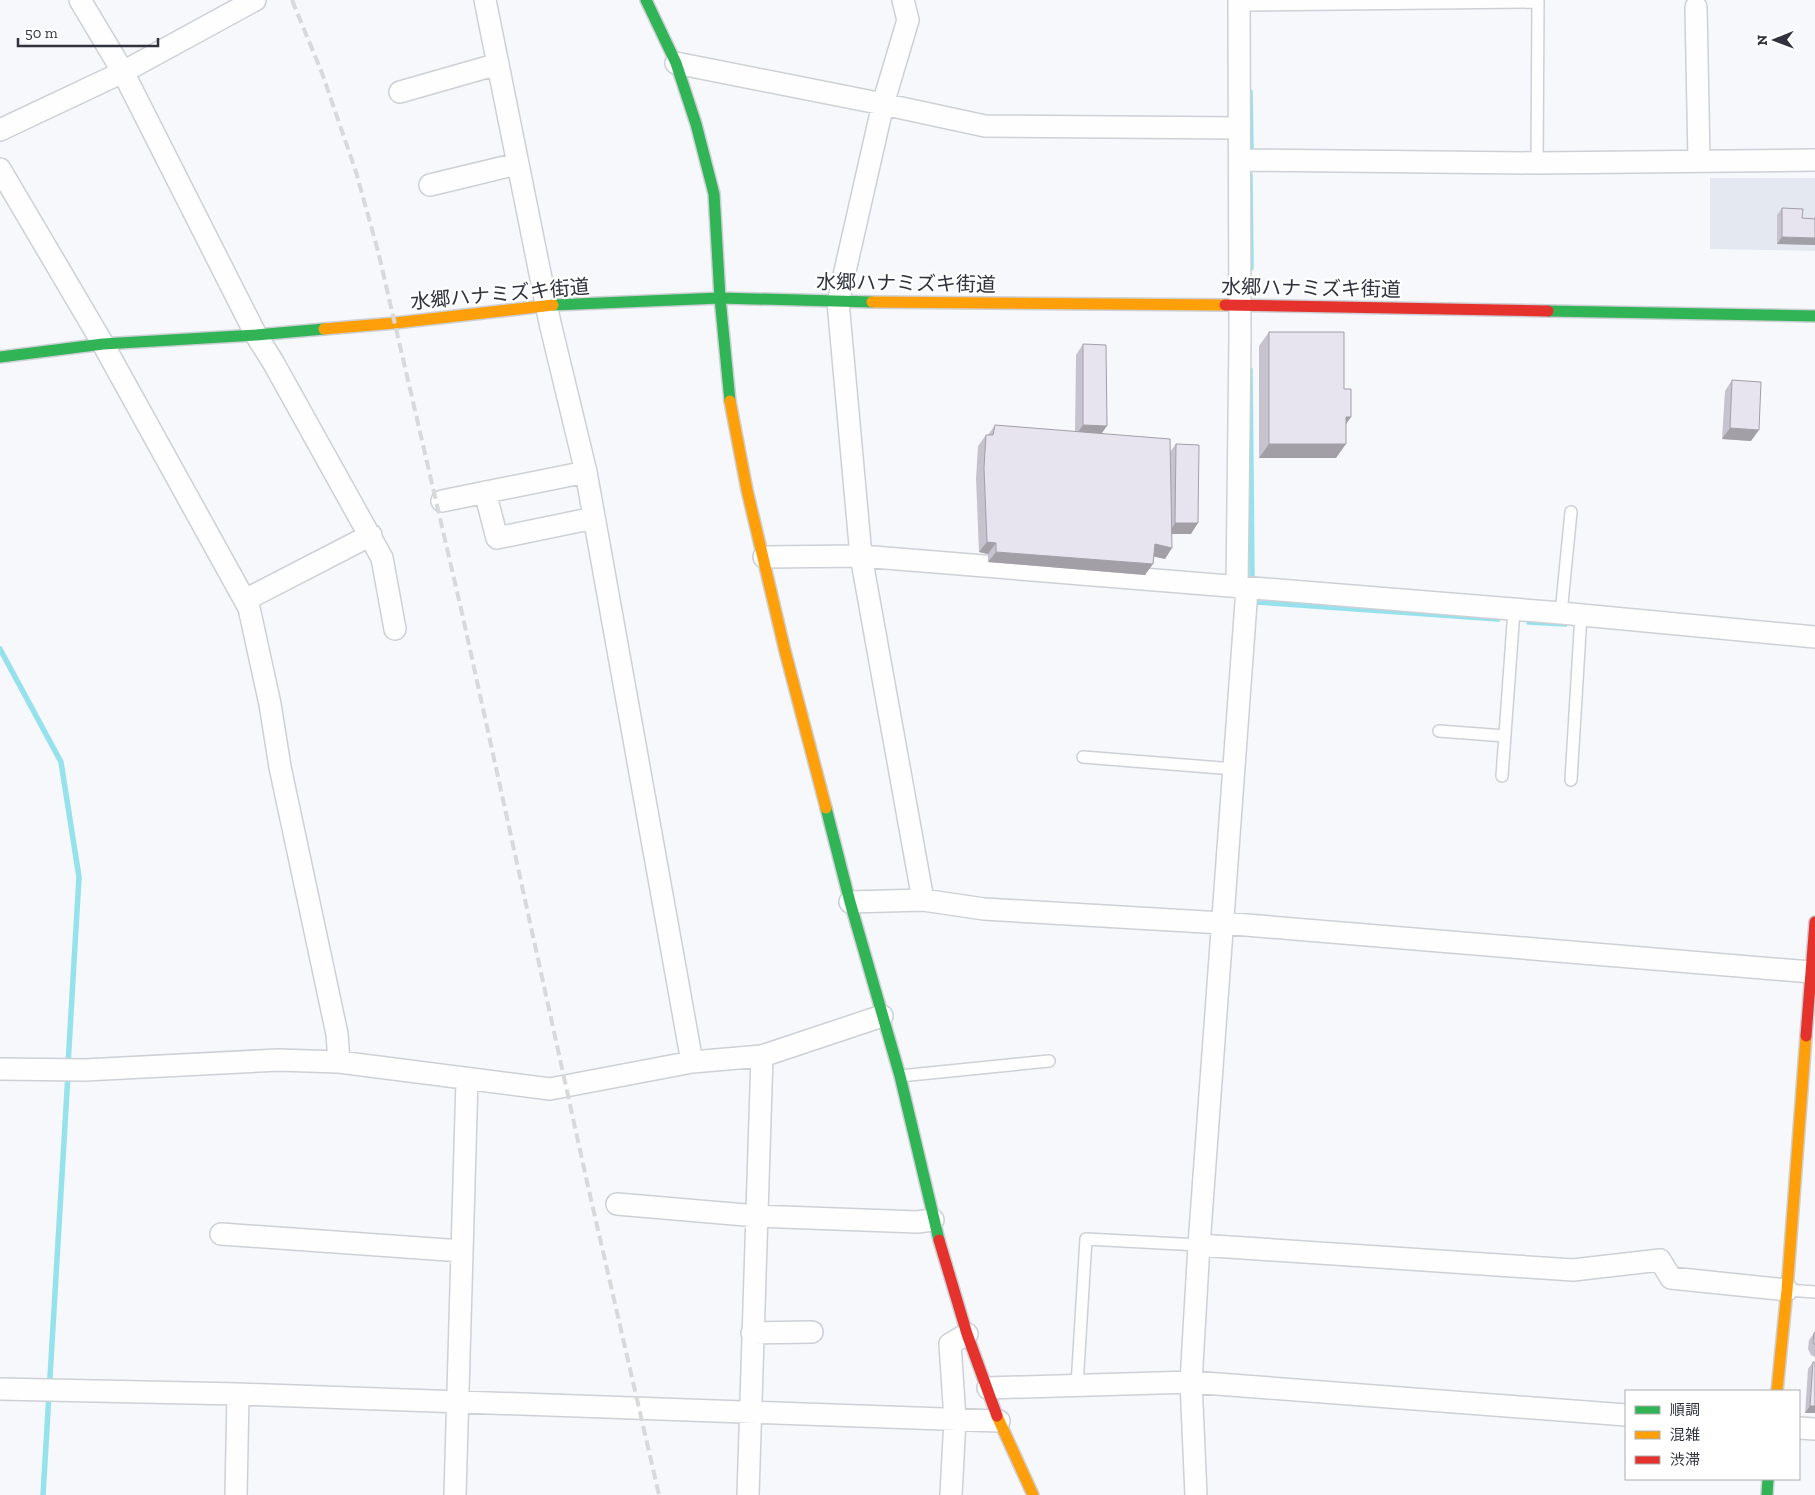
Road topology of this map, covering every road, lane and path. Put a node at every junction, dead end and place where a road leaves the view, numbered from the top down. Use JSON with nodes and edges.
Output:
{"nodes":[{"id":1,"x":80,"y":0,"type":"edge"},
{"id":2,"x":255,"y":0,"type":"edge"},
{"id":3,"x":485,"y":0,"type":"edge"},
{"id":4,"x":646,"y":0,"type":"edge"},
{"id":5,"x":903,"y":0,"type":"edge"},
{"id":6,"x":1239,"y":2,"type":"edge"},
{"id":7,"x":1696,"y":8,"type":"dead end"},
{"id":8,"x":676,"y":63,"type":"junction"},
{"id":9,"x":498,"y":64,"type":"junction"},
{"id":10,"x":123,"y":72,"type":"junction"},
{"id":11,"x":400,"y":92,"type":"dead end"},
{"id":12,"x":883,"y":104,"type":"junction"},
{"id":13,"x":1239,"y":128,"type":"junction"},
{"id":14,"x":0,"y":130,"type":"edge"},
{"id":15,"x":1240,"y":160,"type":"junction"},
{"id":16,"x":1699,"y":160,"type":"junction"},
{"id":17,"x":1815,"y":160,"type":"edge"},
{"id":18,"x":1537,"y":163,"type":"junction"},
{"id":19,"x":517,"y":164,"type":"junction"},
{"id":20,"x":0,"y":170,"type":"edge"},
{"id":21,"x":430,"y":185,"type":"dead end"},
{"id":22,"x":720,"y":298,"type":"junction"},
{"id":23,"x":838,"y":302,"type":"junction"},
{"id":24,"x":548,"y":305,"type":"junction"},
{"id":25,"x":1239,"y":305,"type":"junction"},
{"id":26,"x":1815,"y":316,"type":"edge"},
{"id":27,"x":256,"y":335,"type":"junction"},
{"id":28,"x":103,"y":344,"type":"junction"},
{"id":29,"x":0,"y":357,"type":"edge"},
{"id":30,"x":586,"y":472,"type":"junction"},
{"id":31,"x":485,"y":492,"type":"junction"},
{"id":32,"x":442,"y":501,"type":"dead end"},
{"id":33,"x":1571,"y":512,"type":"dead end"},
{"id":34,"x":594,"y":518,"type":"junction"},
{"id":35,"x":371,"y":535,"type":"junction"},
{"id":36,"x":861,"y":556,"type":"junction"},
{"id":37,"x":764,"y":557,"type":"junction"},
{"id":38,"x":1242,"y":588,"type":"junction"},
{"id":39,"x":244,"y":600,"type":"junction"},
{"id":40,"x":1514,"y":610,"type":"junction"},
{"id":41,"x":1571,"y":614,"type":"junction"},
{"id":42,"x":395,"y":629,"type":"dead end"},
{"id":43,"x":1815,"y":637,"type":"edge"},
{"id":44,"x":1439,"y":731,"type":"dead end"},
{"id":45,"x":1506,"y":736,"type":"junction"},
{"id":46,"x":1083,"y":757,"type":"dead end"},
{"id":47,"x":1234,"y":769,"type":"junction"},
{"id":48,"x":1502,"y":776,"type":"dead end"},
{"id":49,"x":1571,"y":780,"type":"dead end"},
{"id":50,"x":923,"y":900,"type":"junction"},
{"id":51,"x":850,"y":902,"type":"junction"},
{"id":52,"x":1222,"y":922,"type":"junction"},
{"id":53,"x":1815,"y":922,"type":"edge"},
{"id":54,"x":1813,"y":972,"type":"edge"},
{"id":55,"x":882,"y":1016,"type":"junction"},
{"id":56,"x":762,"y":1056,"type":"junction"},
{"id":57,"x":1049,"y":1061,"type":"dead end"},
{"id":58,"x":339,"y":1062,"type":"junction"},
{"id":59,"x":692,"y":1062,"type":"junction"},
{"id":60,"x":0,"y":1069,"type":"edge"},
{"id":61,"x":900,"y":1076,"type":"junction"},
{"id":62,"x":467,"y":1079,"type":"junction"},
{"id":63,"x":617,"y":1204,"type":"dead end"},
{"id":64,"x":757,"y":1216,"type":"junction"},
{"id":65,"x":933,"y":1220,"type":"junction"},
{"id":66,"x":221,"y":1234,"type":"dead end"},
{"id":67,"x":1199,"y":1246,"type":"junction"},
{"id":68,"x":462,"y":1251,"type":"junction"},
{"id":69,"x":1787,"y":1290,"type":"junction"},
{"id":70,"x":1815,"y":1292,"type":"edge"},
{"id":71,"x":812,"y":1332,"type":"dead end"},
{"id":72,"x":752,"y":1333,"type":"junction"},
{"id":73,"x":967,"y":1334,"type":"junction"},
{"id":74,"x":1191,"y":1382,"type":"junction"},
{"id":75,"x":1077,"y":1385,"type":"junction"},
{"id":76,"x":988,"y":1388,"type":"junction"},
{"id":77,"x":0,"y":1389,"type":"edge"},
{"id":78,"x":1777,"y":1390,"type":"edge"},
{"id":79,"x":238,"y":1394,"type":"junction"},
{"id":80,"x":458,"y":1402,"type":"junction"},
{"id":81,"x":750,"y":1412,"type":"junction"},
{"id":82,"x":1625,"y":1415,"type":"edge"},
{"id":83,"x":955,"y":1418,"type":"junction"},
{"id":84,"x":999,"y":1421,"type":"junction"},
{"id":85,"x":1800,"y":1428,"type":"edge"},
{"id":86,"x":1815,"y":1429,"type":"edge"},
{"id":87,"x":1768,"y":1480,"type":"edge"},
{"id":88,"x":236,"y":1495,"type":"edge"},
{"id":89,"x":454,"y":1495,"type":"edge"},
{"id":90,"x":748,"y":1495,"type":"edge"},
{"id":91,"x":951,"y":1495,"type":"edge"},
{"id":92,"x":1033,"y":1495,"type":"edge"},
{"id":93,"x":1196,"y":1495,"type":"edge"},
{"id":94,"x":1767,"y":1495,"type":"edge"}],
"edges":[{"from":1,"to":10,"type":"street"},
{"from":2,"to":10,"type":"street"},
{"from":3,"to":9,"type":"street"},
{"from":4,"to":8,"type":"street"},
{"from":5,"to":12,"type":"street"},
{"from":6,"to":13,"type":"street"},
{"from":6,"to":18,"type":"lane"},
{"from":7,"to":16,"type":"street"},
{"from":8,"to":12,"type":"street"},
{"from":8,"to":22,"type":"street"},
{"from":9,"to":11,"type":"street"},
{"from":9,"to":19,"type":"street"},
{"from":10,"to":14,"type":"street"},
{"from":10,"to":27,"type":"street"},
{"from":12,"to":13,"type":"street"},
{"from":12,"to":23,"type":"street"},
{"from":13,"to":15,"type":"street"},
{"from":15,"to":18,"type":"street"},
{"from":15,"to":25,"type":"street"},
{"from":16,"to":17,"type":"street"},
{"from":16,"to":18,"type":"street"},
{"from":19,"to":21,"type":"street"},
{"from":19,"to":24,"type":"street"},
{"from":20,"to":28,"type":"street"},
{"from":22,"to":23,"type":"street","name":"水郷ハナミズキ街道"},
{"from":22,"to":24,"type":"street","name":"水郷ハナミズキ街道"},
{"from":22,"to":37,"type":"street"},
{"from":23,"to":25,"type":"street","name":"水郷ハナミズキ街道"},
{"from":23,"to":36,"type":"street"},
{"from":24,"to":27,"type":"street","name":"水郷ハナミズキ街道"},
{"from":24,"to":30,"type":"street"},
{"from":25,"to":26,"type":"street","name":"水郷ハナミズキ街道"},
{"from":25,"to":38,"type":"street"},
{"from":27,"to":28,"type":"street","name":"水郷ハナミズキ街道"},
{"from":27,"to":35,"type":"street"},
{"from":28,"to":29,"type":"street","name":"水郷ハナミズキ街道"},
{"from":28,"to":39,"type":"street"},
{"from":30,"to":31,"type":"street"},
{"from":30,"to":34,"type":"street"},
{"from":31,"to":32,"type":"street"},
{"from":31,"to":34,"type":"street"},
{"from":33,"to":41,"type":"lane"},
{"from":34,"to":59,"type":"street"},
{"from":35,"to":39,"type":"street"},
{"from":35,"to":42,"type":"street"},
{"from":36,"to":37,"type":"street"},
{"from":36,"to":38,"type":"street"},
{"from":36,"to":50,"type":"street"},
{"from":37,"to":51,"type":"street"},
{"from":38,"to":40,"type":"street"},
{"from":38,"to":47,"type":"street"},
{"from":39,"to":58,"type":"street"},
{"from":40,"to":41,"type":"street"},
{"from":40,"to":45,"type":"lane"},
{"from":41,"to":43,"type":"street"},
{"from":41,"to":49,"type":"lane"},
{"from":44,"to":45,"type":"lane"},
{"from":45,"to":48,"type":"lane"},
{"from":46,"to":47,"type":"lane"},
{"from":47,"to":52,"type":"street"},
{"from":50,"to":51,"type":"street"},
{"from":50,"to":52,"type":"street"},
{"from":51,"to":55,"type":"street"},
{"from":52,"to":54,"type":"street"},
{"from":52,"to":67,"type":"street"},
{"from":53,"to":54,"type":"street"},
{"from":54,"to":69,"type":"street"},
{"from":55,"to":56,"type":"street"},
{"from":55,"to":61,"type":"street"},
{"from":56,"to":59,"type":"street"},
{"from":56,"to":64,"type":"street"},
{"from":57,"to":61,"type":"lane"},
{"from":58,"to":60,"type":"street"},
{"from":58,"to":62,"type":"street"},
{"from":59,"to":62,"type":"street"},
{"from":61,"to":65,"type":"street"},
{"from":62,"to":68,"type":"street"},
{"from":63,"to":64,"type":"street"},
{"from":64,"to":65,"type":"street"},
{"from":64,"to":72,"type":"street"},
{"from":65,"to":73,"type":"street"},
{"from":66,"to":68,"type":"street"},
{"from":67,"to":69,"type":"street"},
{"from":67,"to":74,"type":"street"},
{"from":67,"to":75,"type":"lane"},
{"from":68,"to":80,"type":"street"},
{"from":69,"to":70,"type":"lane"},
{"from":69,"to":78,"type":"street"},
{"from":71,"to":72,"type":"street"},
{"from":72,"to":81,"type":"street"},
{"from":73,"to":76,"type":"street"},
{"from":73,"to":83,"type":"street"},
{"from":74,"to":75,"type":"street"},
{"from":74,"to":82,"type":"street"},
{"from":74,"to":93,"type":"street"},
{"from":75,"to":76,"type":"street"},
{"from":76,"to":84,"type":"street"},
{"from":77,"to":79,"type":"street"},
{"from":79,"to":80,"type":"street"},
{"from":79,"to":88,"type":"street"},
{"from":80,"to":81,"type":"street"},
{"from":80,"to":89,"type":"street"},
{"from":81,"to":83,"type":"street"},
{"from":81,"to":90,"type":"street"},
{"from":83,"to":84,"type":"street"},
{"from":83,"to":91,"type":"street"},
{"from":84,"to":92,"type":"street"},
{"from":85,"to":86,"type":"street"},
{"from":87,"to":94,"type":"street"}]}
